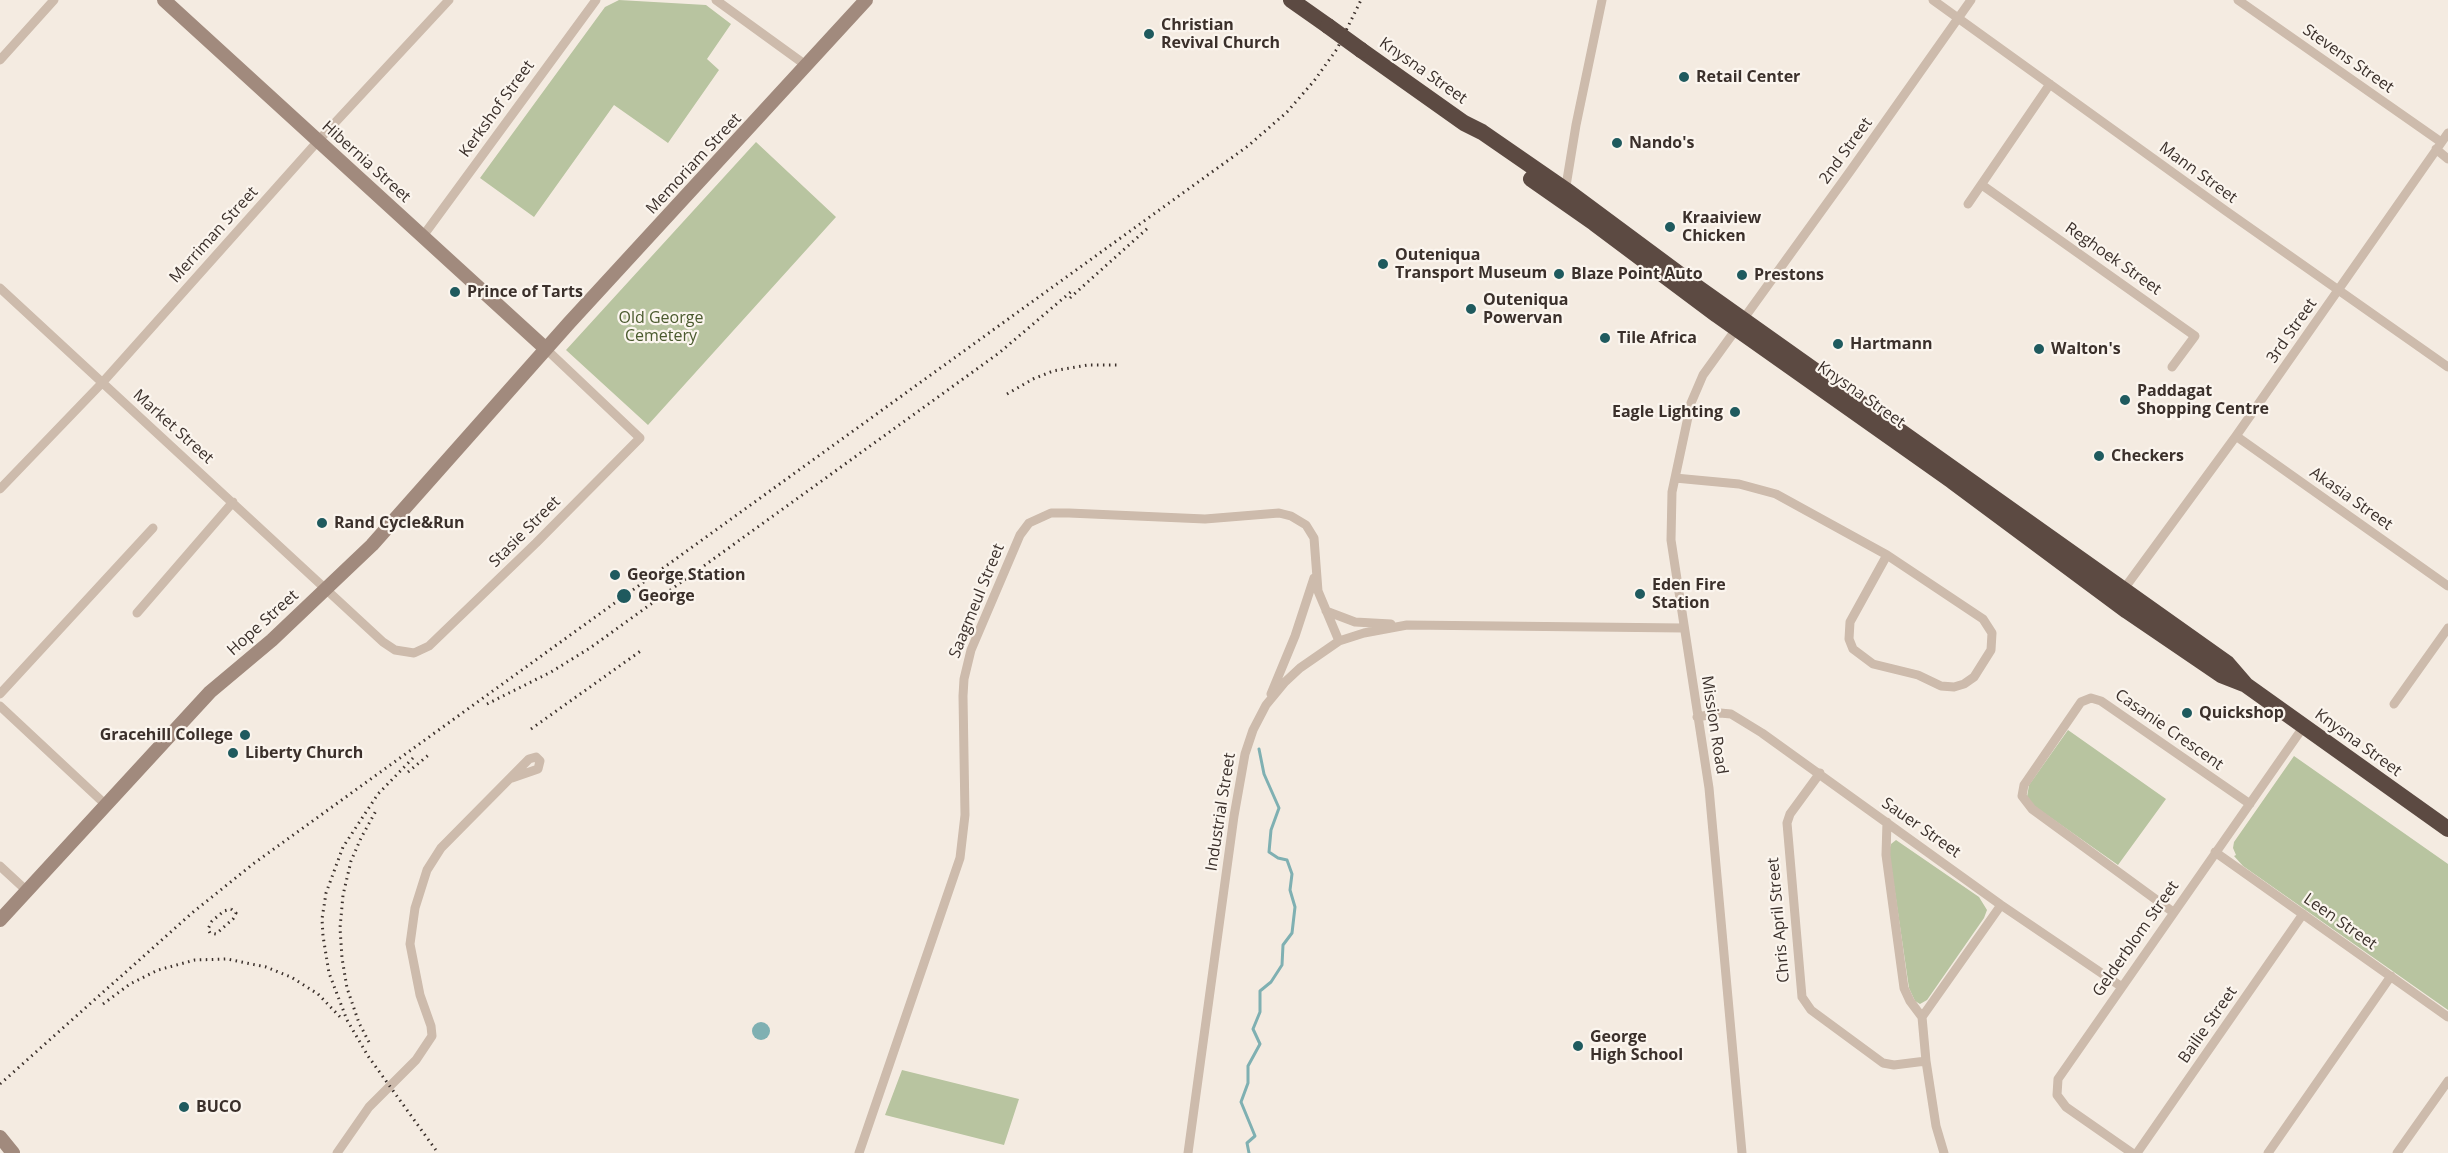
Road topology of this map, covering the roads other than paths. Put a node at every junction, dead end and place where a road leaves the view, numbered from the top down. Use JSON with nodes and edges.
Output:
{"nodes":[{"id":1,"x":54,"y":0,"type":"edge"},
{"id":2,"x":164,"y":0,"type":"edge"},
{"id":3,"x":449,"y":0,"type":"edge"},
{"id":4,"x":596,"y":0,"type":"edge"},
{"id":5,"x":716,"y":0,"type":"edge"},
{"id":6,"x":866,"y":0,"type":"edge"},
{"id":7,"x":1291,"y":0,"type":"edge"},
{"id":8,"x":1602,"y":0,"type":"edge"},
{"id":9,"x":1933,"y":0,"type":"edge"},
{"id":10,"x":1971,"y":0,"type":"edge"},
{"id":11,"x":2238,"y":0,"type":"edge"},
{"id":12,"x":1958,"y":17,"type":"junction"},
{"id":13,"x":0,"y":60,"type":"edge"},
{"id":14,"x":807,"y":66,"type":"junction"},
{"id":15,"x":2050,"y":84,"type":"junction"},
{"id":16,"x":2448,"y":133,"type":"edge"},
{"id":17,"x":318,"y":141,"type":"junction"},
{"id":18,"x":2439,"y":146,"type":"junction"},
{"id":19,"x":2448,"y":159,"type":"edge"},
{"id":20,"x":1982,"y":185,"type":"junction"},
{"id":21,"x":1564,"y":196,"type":"junction"},
{"id":22,"x":1968,"y":204,"type":"dead end"},
{"id":23,"x":423,"y":236,"type":"junction"},
{"id":24,"x":0,"y":288,"type":"edge"},
{"id":25,"x":2340,"y":290,"type":"junction"},
{"id":26,"x":1739,"y":323,"type":"junction"},
{"id":27,"x":546,"y":349,"type":"junction"},
{"id":28,"x":2172,"y":367,"type":"dead end"},
{"id":29,"x":2448,"y":367,"type":"edge"},
{"id":30,"x":102,"y":382,"type":"junction"},
{"id":31,"x":2236,"y":436,"type":"junction"},
{"id":32,"x":1675,"y":478,"type":"junction"},
{"id":33,"x":0,"y":489,"type":"edge"},
{"id":34,"x":233,"y":502,"type":"junction"},
{"id":35,"x":153,"y":528,"type":"dead end"},
{"id":36,"x":1887,"y":555,"type":"junction"},
{"id":37,"x":1316,"y":573,"type":"junction"},
{"id":38,"x":2448,"y":586,"type":"edge"},
{"id":39,"x":326,"y":588,"type":"junction"},
{"id":40,"x":2119,"y":596,"type":"junction"},
{"id":41,"x":1326,"y":611,"type":"junction"},
{"id":42,"x":137,"y":613,"type":"dead end"},
{"id":43,"x":1407,"y":625,"type":"junction"},
{"id":44,"x":1683,"y":628,"type":"junction"},
{"id":45,"x":2448,"y":628,"type":"edge"},
{"id":46,"x":1339,"y":641,"type":"junction"},
{"id":47,"x":0,"y":694,"type":"edge"},
{"id":48,"x":2394,"y":704,"type":"dead end"},
{"id":49,"x":1266,"y":705,"type":"junction"},
{"id":50,"x":0,"y":706,"type":"edge"},
{"id":51,"x":1697,"y":717,"type":"junction"},
{"id":52,"x":2304,"y":726,"type":"junction"},
{"id":53,"x":1820,"y":773,"type":"junction"},
{"id":54,"x":512,"y":778,"type":"dead end"},
{"id":55,"x":2250,"y":804,"type":"junction"},
{"id":56,"x":106,"y":805,"type":"junction"},
{"id":57,"x":1887,"y":822,"type":"junction"},
{"id":58,"x":2448,"y":829,"type":"edge"},
{"id":59,"x":2215,"y":852,"type":"junction"},
{"id":60,"x":0,"y":866,"type":"edge"},
{"id":61,"x":27,"y":891,"type":"junction"},
{"id":62,"x":2001,"y":905,"type":"junction"},
{"id":63,"x":2173,"y":912,"type":"junction"},
{"id":64,"x":2303,"y":914,"type":"junction"},
{"id":65,"x":0,"y":920,"type":"edge"},
{"id":66,"x":2391,"y":976,"type":"junction"},
{"id":67,"x":2122,"y":987,"type":"junction"},
{"id":68,"x":1922,"y":1017,"type":"junction"},
{"id":69,"x":2448,"y":1017,"type":"edge"},
{"id":70,"x":1926,"y":1061,"type":"junction"},
{"id":71,"x":2448,"y":1081,"type":"edge"},
{"id":72,"x":0,"y":1137,"type":"edge"},
{"id":73,"x":13,"y":1153,"type":"edge"},
{"id":74,"x":337,"y":1153,"type":"edge"},
{"id":75,"x":859,"y":1153,"type":"edge"},
{"id":76,"x":1188,"y":1153,"type":"edge"},
{"id":77,"x":1742,"y":1153,"type":"edge"},
{"id":78,"x":1944,"y":1153,"type":"edge"},
{"id":79,"x":2132,"y":1153,"type":"edge"},
{"id":80,"x":2137,"y":1153,"type":"edge"},
{"id":81,"x":2268,"y":1153,"type":"edge"},
{"id":82,"x":2397,"y":1153,"type":"edge"}],
"edges":[{"from":1,"to":13,"type":"street"},
{"from":2,"to":17,"type":"street","name":"Hibernia Street"},
{"from":3,"to":17,"type":"street","name":"Merriman Street"},
{"from":4,"to":23,"type":"street","name":"Kerkshof Street"},
{"from":5,"to":14,"type":"street"},
{"from":6,"to":14,"type":"street","name":"Memoriam Street"},
{"from":7,"to":21,"type":"highway","name":"Knysna Street","bridge":true},
{"from":8,"to":21,"type":"street"},
{"from":9,"to":12,"type":"street","name":"Mann Street"},
{"from":10,"to":12,"type":"street","name":"2nd Street"},
{"from":11,"to":18,"type":"street","name":"Stevens Street"},
{"from":12,"to":15,"type":"street","name":"Mann Street"},
{"from":12,"to":26,"type":"street","name":"2nd Street"},
{"from":14,"to":27,"type":"street","name":"Memoriam Street"},
{"from":15,"to":20,"type":"street"},
{"from":15,"to":25,"type":"street","name":"Mann Street"},
{"from":16,"to":18,"type":"street","name":"3rd Street"},
{"from":17,"to":23,"type":"street","name":"Hibernia Street"},
{"from":17,"to":30,"type":"street","name":"Merriman Street"},
{"from":18,"to":19,"type":"street","name":"Stevens Street"},
{"from":18,"to":25,"type":"street","name":"3rd Street"},
{"from":20,"to":22,"type":"street"},
{"from":20,"to":28,"type":"street","name":"Reghoek Street"},
{"from":21,"to":26,"type":"highway","name":"Knysna Street"},
{"from":23,"to":27,"type":"street","name":"Hibernia Street"},
{"from":24,"to":30,"type":"street","name":"Market Street"},
{"from":25,"to":29,"type":"street","name":"Mann Street"},
{"from":25,"to":31,"type":"street","name":"3rd Street"},
{"from":26,"to":32,"type":"street","name":"Mission Road"},
{"from":26,"to":40,"type":"highway","name":"Knysna Street"},
{"from":27,"to":39,"type":"street","name":"Hope Street"},
{"from":27,"to":39,"type":"street","name":"Stasie Street"},
{"from":30,"to":33,"type":"street","name":"Merriman Street"},
{"from":30,"to":34,"type":"street","name":"Market Street"},
{"from":31,"to":38,"type":"street","name":"Akasia Street"},
{"from":31,"to":40,"type":"street","name":"3rd Street"},
{"from":32,"to":36,"type":"street"},
{"from":32,"to":44,"type":"street","name":"Mission Road"},
{"from":34,"to":39,"type":"street","name":"Market Street"},
{"from":34,"to":42,"type":"street"},
{"from":35,"to":47,"type":"street"},
{"from":36,"to":36,"type":"street"},
{"from":37,"to":41,"type":"street","name":"Saagmeul Street"},
{"from":37,"to":49,"type":"street"},
{"from":37,"to":75,"type":"street","name":"Saagmeul Street"},
{"from":39,"to":56,"type":"street","name":"Hope Street"},
{"from":40,"to":52,"type":"highway","name":"Knysna Street"},
{"from":41,"to":43,"type":"street"},
{"from":41,"to":46,"type":"street","name":"Saagmeul Street"},
{"from":43,"to":44,"type":"street","name":"Industrial Street"},
{"from":43,"to":46,"type":"street","name":"Industrial Street"},
{"from":44,"to":51,"type":"street","name":"Mission Road"},
{"from":45,"to":48,"type":"street"},
{"from":46,"to":49,"type":"street","name":"Industrial Street"},
{"from":49,"to":76,"type":"street","name":"Industrial Street"},
{"from":50,"to":56,"type":"street"},
{"from":51,"to":53,"type":"street","name":"Sauer Street"},
{"from":51,"to":77,"type":"street","name":"Mission Road"},
{"from":52,"to":55,"type":"street","name":"Gelderblom Street"},
{"from":52,"to":58,"type":"highway","name":"Knysna Street"},
{"from":53,"to":57,"type":"street","name":"Sauer Street"},
{"from":53,"to":70,"type":"street","name":"Chris April Street"},
{"from":54,"to":74,"type":"street"},
{"from":55,"to":59,"type":"street","name":"Gelderblom Street"},
{"from":55,"to":63,"type":"street","name":"Casanie Crescent"},
{"from":56,"to":61,"type":"street","name":"Hope Street"},
{"from":57,"to":62,"type":"street","name":"Sauer Street"},
{"from":57,"to":68,"type":"street"},
{"from":59,"to":63,"type":"street","name":"Gelderblom Street"},
{"from":59,"to":64,"type":"street","name":"Leen Street"},
{"from":60,"to":61,"type":"street"},
{"from":61,"to":65,"type":"street","name":"Hope Street"},
{"from":62,"to":67,"type":"street","name":"Sauer Street"},
{"from":62,"to":68,"type":"street"},
{"from":63,"to":67,"type":"street","name":"Gelderblom Street"},
{"from":64,"to":66,"type":"street","name":"Leen Street"},
{"from":64,"to":80,"type":"street","name":"Bailie Street"},
{"from":66,"to":69,"type":"street","name":"Leen Street"},
{"from":66,"to":81,"type":"street"},
{"from":67,"to":79,"type":"street","name":"Gelderblom Street"},
{"from":68,"to":70,"type":"street"},
{"from":70,"to":78,"type":"street"},
{"from":71,"to":82,"type":"street"},
{"from":72,"to":73,"type":"street"}]}
